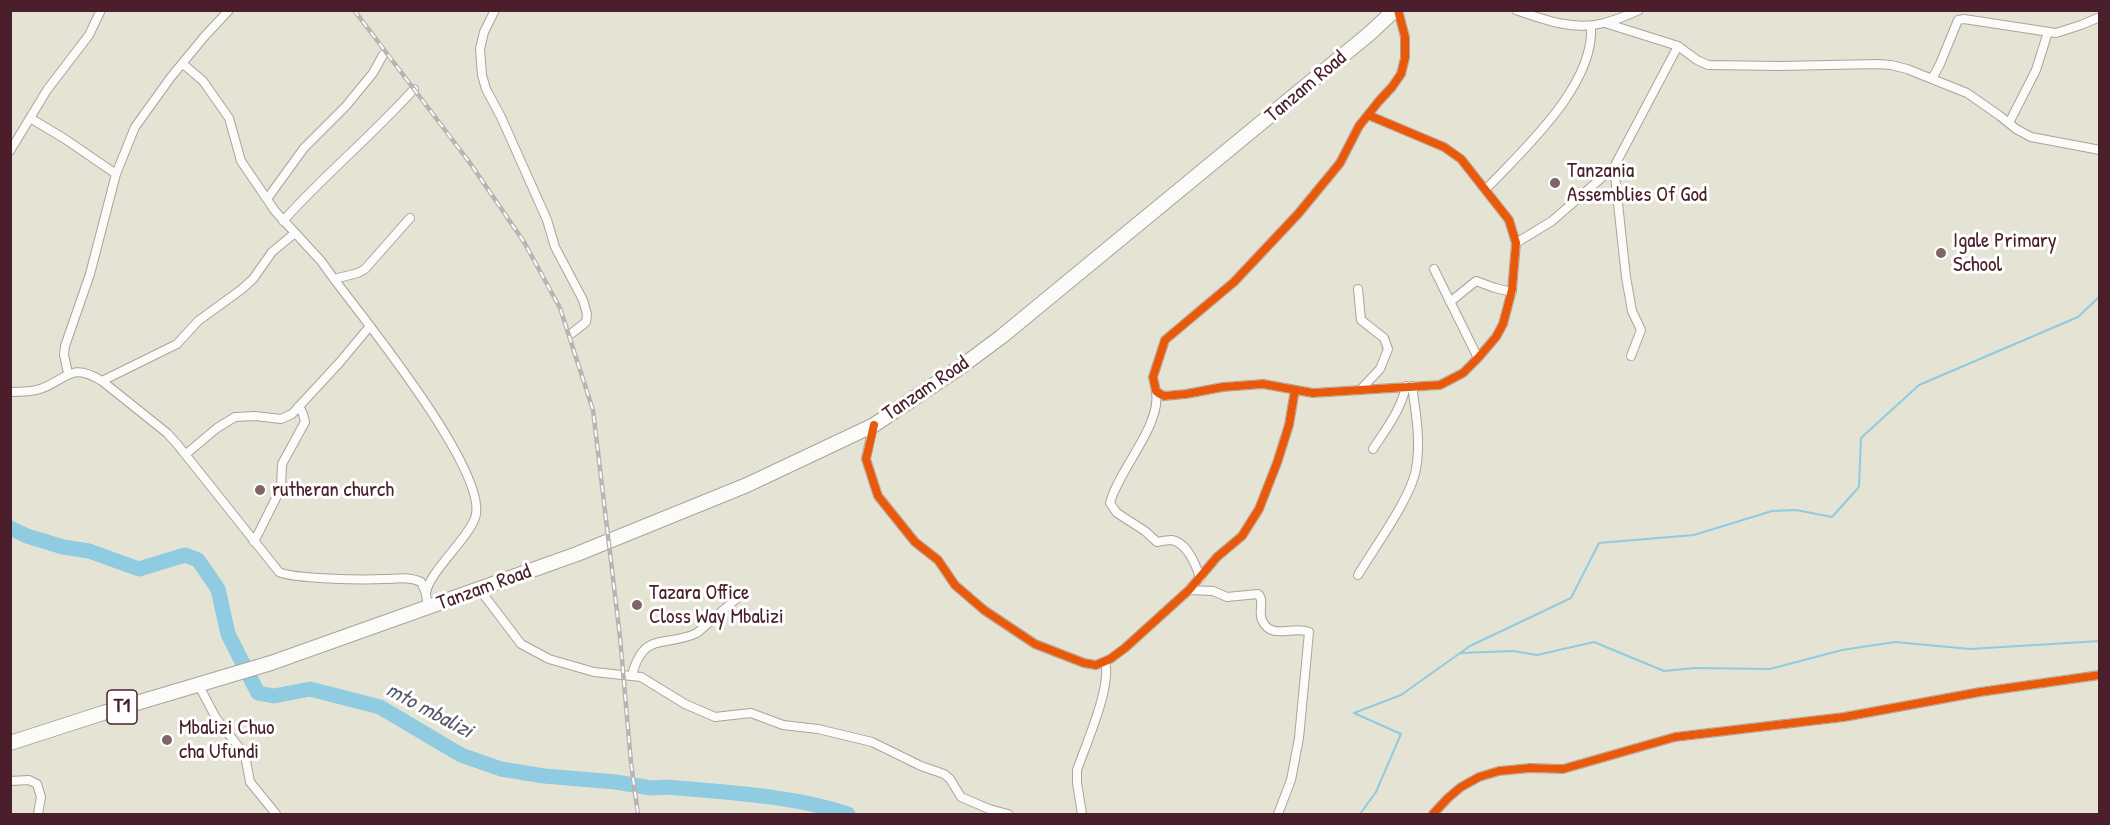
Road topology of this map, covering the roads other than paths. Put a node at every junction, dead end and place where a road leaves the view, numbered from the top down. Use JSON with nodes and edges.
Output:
{"nodes":[{"id":1,"x":101,"y":10,"type":"edge"},
{"id":2,"x":229,"y":10,"type":"edge"},
{"id":3,"x":495,"y":10,"type":"edge"},
{"id":4,"x":1397,"y":10,"type":"edge"},
{"id":5,"x":1516,"y":10,"type":"edge"},
{"id":6,"x":1640,"y":10,"type":"edge"},
{"id":7,"x":2100,"y":17,"type":"edge"},
{"id":8,"x":1605,"y":23,"type":"junction"},
{"id":9,"x":1591,"y":26,"type":"junction"},
{"id":10,"x":2048,"y":32,"type":"junction"},
{"id":11,"x":1678,"y":46,"type":"junction"},
{"id":12,"x":383,"y":55,"type":"dead end"},
{"id":13,"x":183,"y":64,"type":"junction"},
{"id":14,"x":1932,"y":79,"type":"junction"},
{"id":15,"x":414,"y":89,"type":"dead end"},
{"id":16,"x":1368,"y":115,"type":"junction"},
{"id":17,"x":30,"y":118,"type":"junction"},
{"id":18,"x":2008,"y":123,"type":"junction"},
{"id":19,"x":2100,"y":150,"type":"edge"},
{"id":20,"x":10,"y":151,"type":"edge"},
{"id":21,"x":1614,"y":166,"type":"junction"},
{"id":22,"x":116,"y":174,"type":"junction"},
{"id":23,"x":1486,"y":189,"type":"junction"},
{"id":24,"x":267,"y":199,"type":"junction"},
{"id":25,"x":410,"y":218,"type":"dead end"},
{"id":26,"x":283,"y":220,"type":"junction"},
{"id":27,"x":295,"y":233,"type":"junction"},
{"id":28,"x":1516,"y":243,"type":"junction"},
{"id":29,"x":1434,"y":269,"type":"dead end"},
{"id":30,"x":334,"y":279,"type":"junction"},
{"id":31,"x":1358,"y":289,"type":"dead end"},
{"id":32,"x":1512,"y":292,"type":"junction"},
{"id":33,"x":1450,"y":302,"type":"junction"},
{"id":34,"x":370,"y":326,"type":"junction"},
{"id":35,"x":572,"y":333,"type":"dead end"},
{"id":36,"x":1631,"y":356,"type":"dead end"},
{"id":37,"x":1478,"y":358,"type":"junction"},
{"id":38,"x":68,"y":373,"type":"junction"},
{"id":39,"x":102,"y":381,"type":"junction"},
{"id":40,"x":1409,"y":386,"type":"junction"},
{"id":41,"x":1360,"y":389,"type":"junction"},
{"id":42,"x":1295,"y":390,"type":"junction"},
{"id":43,"x":1156,"y":391,"type":"junction"},
{"id":44,"x":10,"y":392,"type":"edge"},
{"id":45,"x":299,"y":406,"type":"junction"},
{"id":46,"x":874,"y":424,"type":"junction"},
{"id":47,"x":1373,"y":449,"type":"dead end"},
{"id":48,"x":186,"y":454,"type":"junction"},
{"id":49,"x":254,"y":542,"type":"junction"},
{"id":50,"x":1359,"y":575,"type":"dead end"},
{"id":51,"x":1200,"y":578,"type":"junction"},
{"id":52,"x":480,"y":590,"type":"junction"},
{"id":53,"x":1189,"y":590,"type":"junction"},
{"id":54,"x":426,"y":593,"type":"junction"},
{"id":55,"x":736,"y":599,"type":"dead end"},
{"id":56,"x":429,"y":608,"type":"junction"},
{"id":57,"x":1105,"y":662,"type":"junction"},
{"id":58,"x":632,"y":675,"type":"junction"},
{"id":59,"x":2100,"y":675,"type":"edge"},
{"id":60,"x":198,"y":684,"type":"junction"},
{"id":61,"x":10,"y":743,"type":"edge"},
{"id":62,"x":10,"y":781,"type":"edge"},
{"id":63,"x":38,"y":814,"type":"edge"},
{"id":64,"x":276,"y":814,"type":"edge"},
{"id":65,"x":1008,"y":814,"type":"edge"},
{"id":66,"x":1082,"y":814,"type":"edge"},
{"id":67,"x":1278,"y":814,"type":"edge"},
{"id":68,"x":1433,"y":814,"type":"edge"}],
"edges":[{"from":1,"to":17,"type":"street"},
{"from":2,"to":13,"type":"street"},
{"from":3,"to":35,"type":"street"},
{"from":4,"to":16,"type":"street"},
{"from":4,"to":46,"type":"highway","name":"Tanzam Road","number":"T1"},
{"from":5,"to":9,"type":"street"},
{"from":6,"to":8,"type":"street"},
{"from":7,"to":10,"type":"street"},
{"from":8,"to":9,"type":"street"},
{"from":8,"to":11,"type":"street"},
{"from":9,"to":23,"type":"street"},
{"from":10,"to":14,"type":"street"},
{"from":10,"to":18,"type":"street"},
{"from":11,"to":14,"type":"street"},
{"from":11,"to":21,"type":"street"},
{"from":12,"to":24,"type":"street"},
{"from":13,"to":22,"type":"street"},
{"from":13,"to":24,"type":"street"},
{"from":14,"to":18,"type":"street"},
{"from":15,"to":26,"type":"street"},
{"from":16,"to":23,"type":"street"},
{"from":16,"to":43,"type":"street"},
{"from":17,"to":20,"type":"street"},
{"from":17,"to":22,"type":"street"},
{"from":18,"to":19,"type":"street"},
{"from":21,"to":28,"type":"street"},
{"from":21,"to":36,"type":"street"},
{"from":22,"to":38,"type":"street"},
{"from":23,"to":28,"type":"street"},
{"from":24,"to":26,"type":"street"},
{"from":25,"to":30,"type":"street"},
{"from":26,"to":27,"type":"street"},
{"from":27,"to":30,"type":"street"},
{"from":27,"to":39,"type":"street"},
{"from":28,"to":32,"type":"street"},
{"from":29,"to":33,"type":"street"},
{"from":30,"to":34,"type":"street"},
{"from":31,"to":41,"type":"street"},
{"from":32,"to":33,"type":"street"},
{"from":32,"to":37,"type":"street"},
{"from":33,"to":37,"type":"street"},
{"from":34,"to":45,"type":"street"},
{"from":34,"to":54,"type":"street"},
{"from":37,"to":40,"type":"street"},
{"from":38,"to":39,"type":"street"},
{"from":38,"to":44,"type":"street"},
{"from":39,"to":48,"type":"street"},
{"from":40,"to":41,"type":"street"},
{"from":40,"to":47,"type":"street"},
{"from":40,"to":50,"type":"street"},
{"from":41,"to":42,"type":"street"},
{"from":42,"to":43,"type":"street"},
{"from":42,"to":51,"type":"street"},
{"from":43,"to":51,"type":"street"},
{"from":45,"to":48,"type":"street"},
{"from":45,"to":49,"type":"street"},
{"from":46,"to":52,"type":"highway","name":"Tanzam Road","number":"T1"},
{"from":46,"to":57,"type":"street"},
{"from":48,"to":49,"type":"street"},
{"from":49,"to":54,"type":"street"},
{"from":51,"to":53,"type":"street"},
{"from":52,"to":56,"type":"highway","name":"Tanzam Road","number":"T1"},
{"from":52,"to":58,"type":"street"},
{"from":53,"to":57,"type":"street"},
{"from":53,"to":67,"type":"street"},
{"from":54,"to":56,"type":"street"},
{"from":55,"to":58,"type":"street"},
{"from":56,"to":60,"type":"highway","name":"Tanzam Road","number":"T1"},
{"from":57,"to":66,"type":"street"},
{"from":58,"to":65,"type":"street"},
{"from":59,"to":68,"type":"street"},
{"from":60,"to":61,"type":"highway","number":"T1"},
{"from":60,"to":64,"type":"street"},
{"from":62,"to":63,"type":"street"}]}
